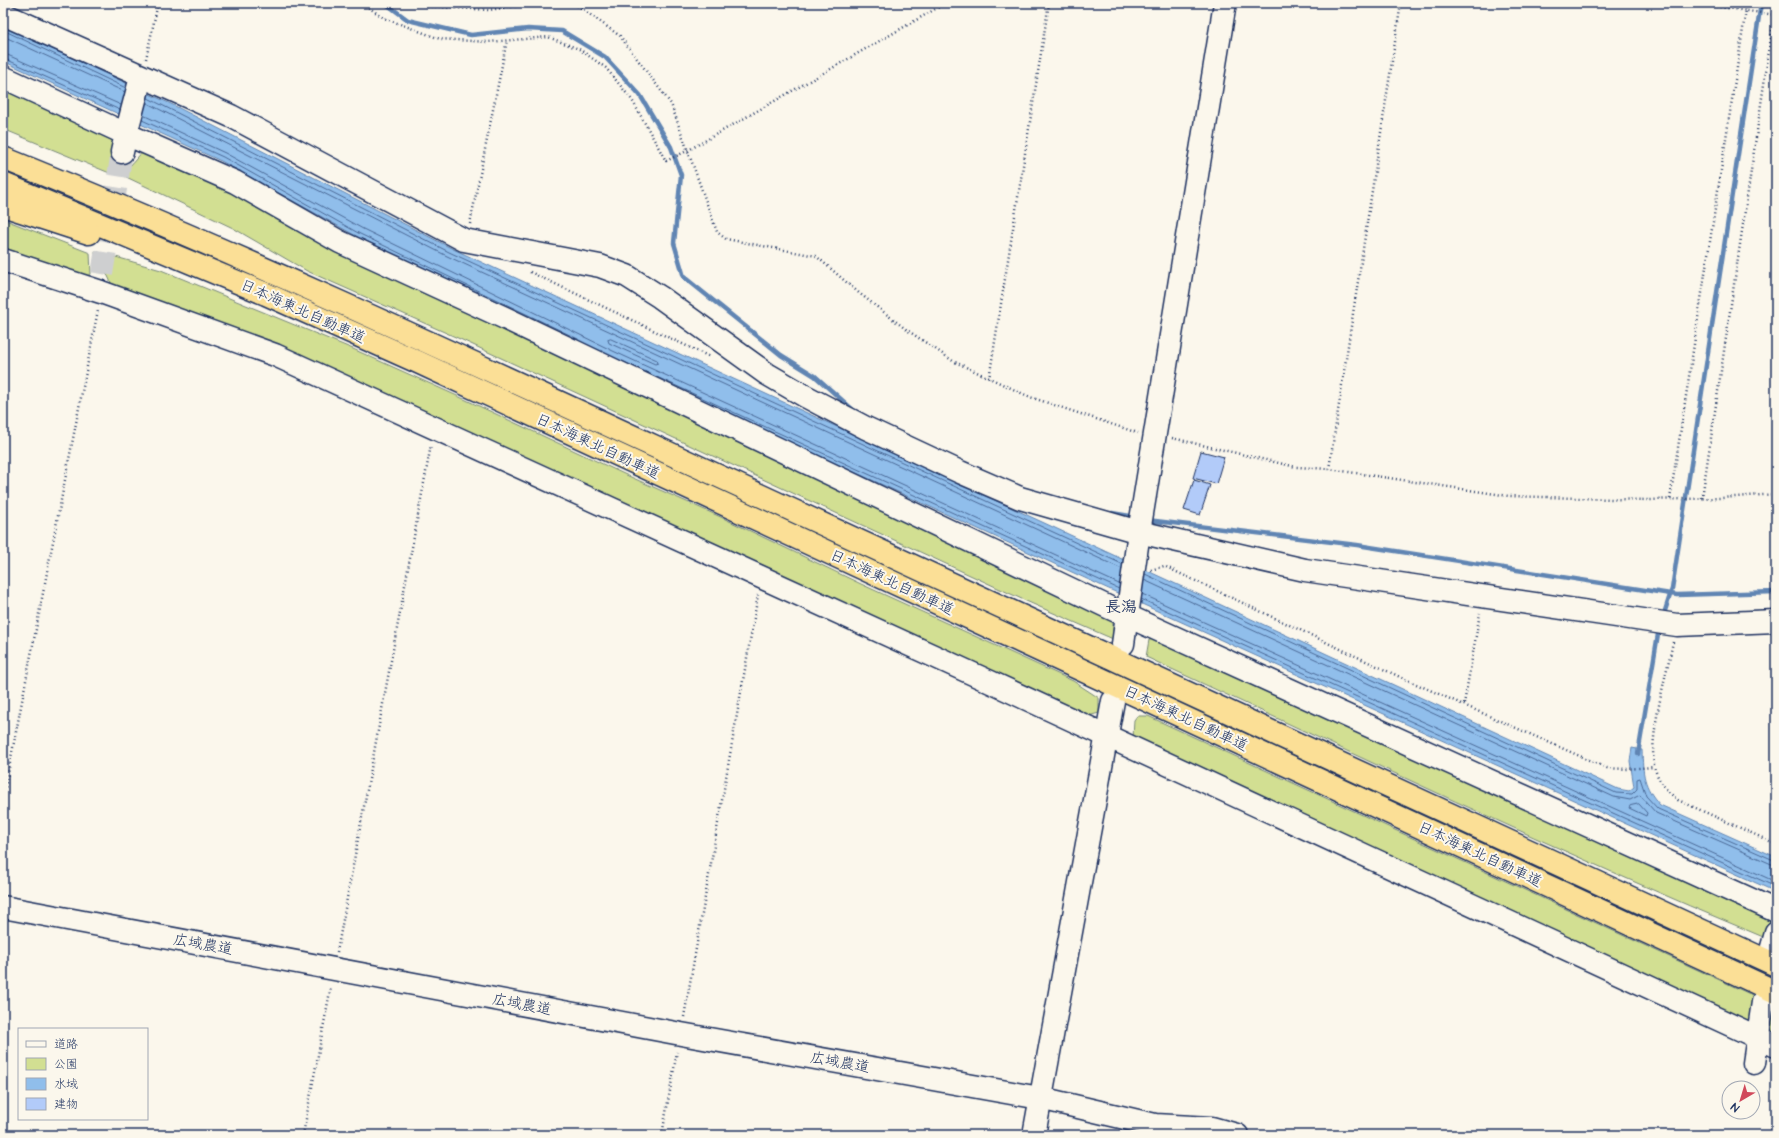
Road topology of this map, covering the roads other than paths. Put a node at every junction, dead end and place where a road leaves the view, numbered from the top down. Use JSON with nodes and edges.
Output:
{"nodes":[{"id":1,"x":1225,"y":3,"type":"edge"},
{"id":2,"x":3,"y":14,"type":"edge"},
{"id":3,"x":3,"y":77,"type":"edge"},
{"id":4,"x":141,"y":77,"type":"junction"},
{"id":5,"x":125,"y":137,"type":"junction"},
{"id":6,"x":3,"y":145,"type":"edge"},
{"id":7,"x":3,"y":158,"type":"edge"},
{"id":8,"x":3,"y":184,"type":"edge"},
{"id":9,"x":3,"y":206,"type":"edge"},
{"id":10,"x":3,"y":260,"type":"edge"},
{"id":11,"x":286,"y":279,"type":"junction"},
{"id":12,"x":266,"y":294,"type":"junction"},
{"id":13,"x":1141,"y":523,"type":"junction"},
{"id":14,"x":1127,"y":612,"type":"junction"},
{"id":15,"x":1776,"y":621,"type":"edge"},
{"id":16,"x":1123,"y":644,"type":"dead end"},
{"id":17,"x":1113,"y":701,"type":"dead end"},
{"id":18,"x":1108,"y":736,"type":"junction"},
{"id":19,"x":3,"y":907,"type":"edge"},
{"id":20,"x":1776,"y":911,"type":"edge"},
{"id":21,"x":1775,"y":948,"type":"edge"},
{"id":22,"x":1770,"y":997,"type":"edge"},
{"id":23,"x":1767,"y":1041,"type":"edge"},
{"id":24,"x":1754,"y":1063,"type":"dead end"},
{"id":25,"x":1040,"y":1098,"type":"junction"},
{"id":26,"x":1155,"y":1125,"type":"junction"},
{"id":27,"x":1034,"y":1135,"type":"edge"},
{"id":28,"x":1177,"y":1135,"type":"edge"},
{"id":29,"x":1236,"y":1135,"type":"edge"}],
"edges":[{"from":1,"to":13,"type":"street"},
{"from":2,"to":4,"type":"street"},
{"from":3,"to":5,"type":"street"},
{"from":4,"to":5,"type":"street"},
{"from":4,"to":13,"type":"street"},
{"from":5,"to":14,"type":"street"},
{"from":6,"to":11,"type":"highway"},
{"from":7,"to":11,"type":"highway","name":"日本海東北自動車道"},
{"from":8,"to":12,"type":"highway","name":"日本海東北自動車道"},
{"from":9,"to":12,"type":"highway"},
{"from":10,"to":18,"type":"street"},
{"from":11,"to":21,"type":"highway","name":"日本海東北自動車道"},
{"from":12,"to":22,"type":"highway","name":"日本海東北自動車道"},
{"from":13,"to":14,"type":"street"},
{"from":13,"to":15,"type":"street"},
{"from":14,"to":16,"type":"street"},
{"from":14,"to":20,"type":"street"},
{"from":17,"to":18,"type":"street"},
{"from":18,"to":23,"type":"street"},
{"from":18,"to":25,"type":"street"},
{"from":19,"to":25,"type":"street","name":"広域農道"},
{"from":22,"to":23,"type":"street"},
{"from":23,"to":24,"type":"street"},
{"from":25,"to":26,"type":"street","name":"広域農道"},
{"from":25,"to":27,"type":"street"},
{"from":26,"to":28,"type":"street"},
{"from":26,"to":29,"type":"street"}]}
